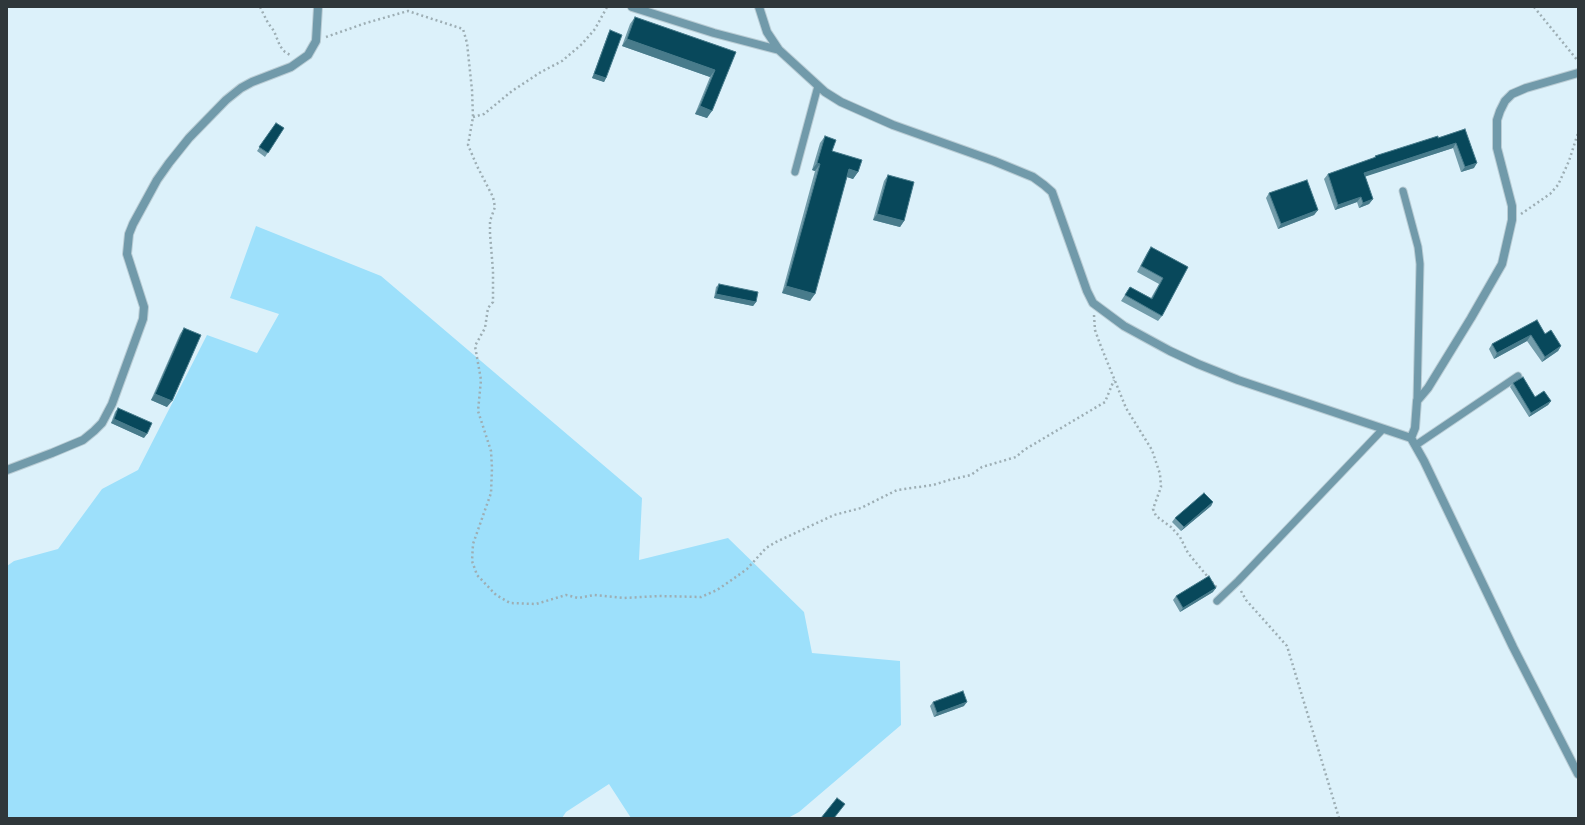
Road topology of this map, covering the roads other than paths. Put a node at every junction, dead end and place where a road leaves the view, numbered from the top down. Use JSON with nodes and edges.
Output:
{"nodes":[{"id":1,"x":318,"y":7,"type":"edge"},
{"id":2,"x":632,"y":7,"type":"edge"},
{"id":3,"x":759,"y":7,"type":"edge"},
{"id":4,"x":779,"y":50,"type":"junction"},
{"id":5,"x":1578,"y":73,"type":"edge"},
{"id":6,"x":818,"y":86,"type":"junction"},
{"id":7,"x":795,"y":172,"type":"dead end"},
{"id":8,"x":1403,"y":191,"type":"dead end"},
{"id":9,"x":1518,"y":376,"type":"dead end"},
{"id":10,"x":1417,"y":401,"type":"junction"},
{"id":11,"x":1383,"y":429,"type":"junction"},
{"id":12,"x":1413,"y":442,"type":"junction"},
{"id":13,"x":7,"y":470,"type":"edge"},
{"id":14,"x":1217,"y":601,"type":"dead end"},
{"id":15,"x":1578,"y":774,"type":"edge"}],
"edges":[{"from":1,"to":13,"type":"street"},
{"from":2,"to":4,"type":"street"},
{"from":3,"to":4,"type":"street"},
{"from":4,"to":6,"type":"street"},
{"from":5,"to":10,"type":"street"},
{"from":6,"to":7,"type":"lane"},
{"from":6,"to":11,"type":"street"},
{"from":8,"to":10,"type":"lane"},
{"from":9,"to":12,"type":"lane"},
{"from":10,"to":12,"type":"street"},
{"from":11,"to":12,"type":"street"},
{"from":11,"to":14,"type":"lane"},
{"from":12,"to":15,"type":"street"}]}
